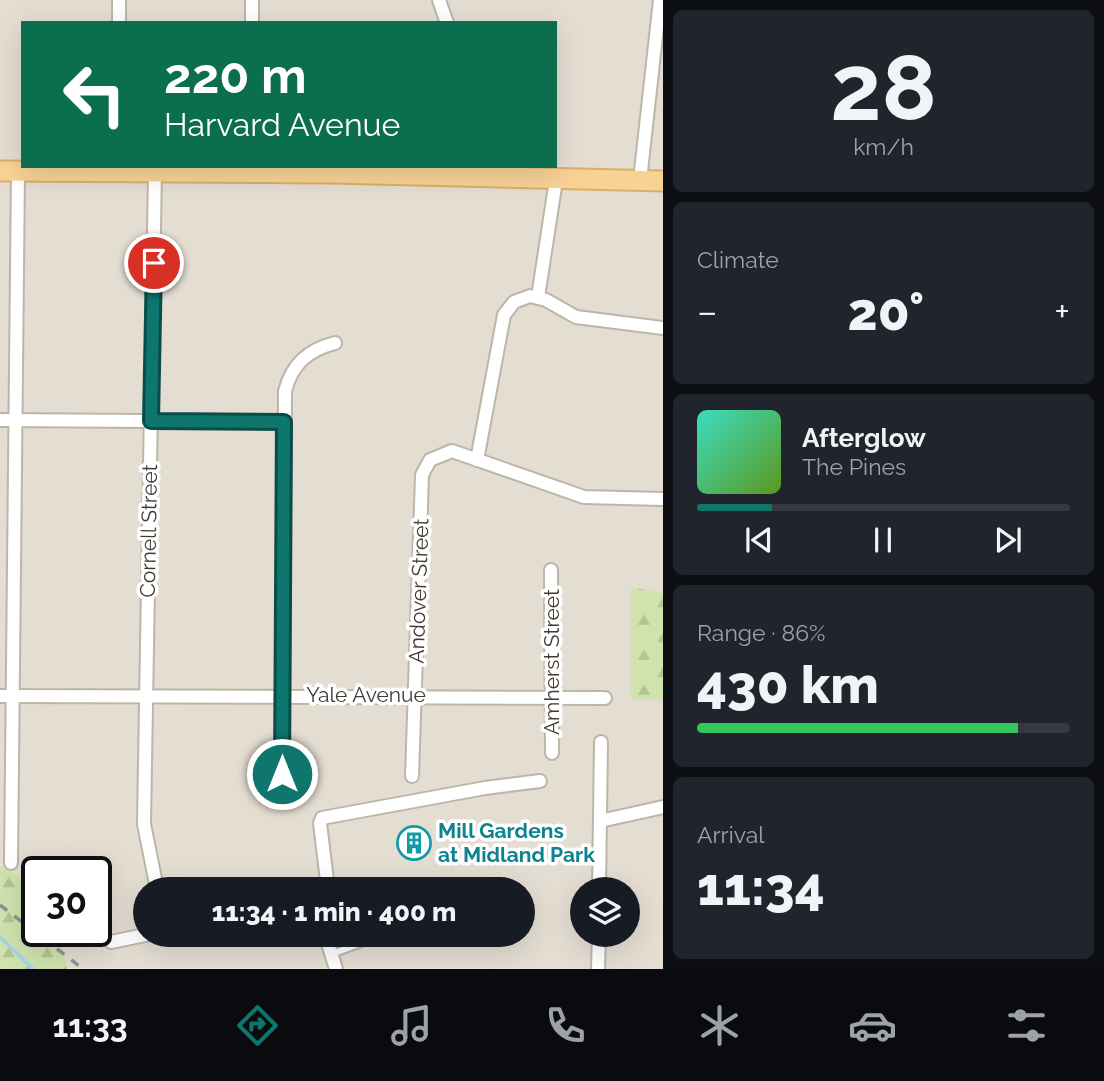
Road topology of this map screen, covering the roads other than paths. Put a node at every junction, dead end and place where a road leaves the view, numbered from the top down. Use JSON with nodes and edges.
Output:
{"nodes":[{"id":1,"x":119,"y":0,"type":"edge"},
{"id":2,"x":252,"y":0,"type":"edge"},
{"id":3,"x":439,"y":0,"type":"edge"},
{"id":4,"x":660,"y":0,"type":"edge"},
{"id":5,"x":119,"y":21,"type":"edge"},
{"id":6,"x":251,"y":21,"type":"edge"},
{"id":7,"x":446,"y":21,"type":"edge"},
{"id":8,"x":118,"y":169,"type":"edge"},
{"id":9,"x":248,"y":169,"type":"edge"},
{"id":10,"x":9,"y":171,"type":"edge"},
{"id":11,"x":156,"y":172,"type":"junction"},
{"id":12,"x":556,"y":180,"type":"junction"},
{"id":13,"x":640,"y":180,"type":"junction"},
{"id":14,"x":663,"y":181,"type":"edge"},
{"id":15,"x":538,"y":297,"type":"junction"},
{"id":16,"x":663,"y":328,"type":"edge"},
{"id":17,"x":335,"y":343,"type":"dead end"},
{"id":18,"x":0,"y":420,"type":"edge"},
{"id":19,"x":16,"y":420,"type":"junction"},
{"id":20,"x":151,"y":421,"type":"junction"},
{"id":21,"x":284,"y":422,"type":"junction"},
{"id":22,"x":477,"y":460,"type":"junction"},
{"id":23,"x":663,"y":499,"type":"edge"},
{"id":24,"x":551,"y":570,"type":"dead end"},
{"id":25,"x":283,"y":695,"type":"junction"},
{"id":26,"x":416,"y":695,"type":"junction"},
{"id":27,"x":6,"y":696,"type":"edge"},
{"id":28,"x":146,"y":696,"type":"junction"},
{"id":29,"x":552,"y":696,"type":"junction"},
{"id":30,"x":605,"y":698,"type":"dead end"},
{"id":31,"x":601,"y":742,"type":"dead end"},
{"id":32,"x":552,"y":753,"type":"dead end"},
{"id":33,"x":412,"y":776,"type":"dead end"},
{"id":34,"x":540,"y":781,"type":"dead end"},
{"id":35,"x":282,"y":799,"type":"dead end"},
{"id":36,"x":663,"y":807,"type":"edge"},
{"id":37,"x":600,"y":821,"type":"junction"},
{"id":38,"x":10,"y":863,"type":"dead end"},
{"id":39,"x":155,"y":877,"type":"edge"},
{"id":40,"x":327,"y":877,"type":"edge"},
{"id":41,"x":599,"y":877,"type":"edge"},
{"id":42,"x":133,"y":937,"type":"edge"},
{"id":43,"x":112,"y":942,"type":"edge"},
{"id":44,"x":330,"y":947,"type":"edge"},
{"id":45,"x":350,"y":947,"type":"edge"},
{"id":46,"x":599,"y":947,"type":"edge"},
{"id":47,"x":332,"y":954,"type":"junction"},
{"id":48,"x":336,"y":969,"type":"edge"},
{"id":49,"x":598,"y":969,"type":"edge"}],
"edges":[{"from":1,"to":5,"type":"street"},
{"from":2,"to":6,"type":"street"},
{"from":3,"to":7,"type":"street"},
{"from":4,"to":13,"type":"street"},
{"from":8,"to":10,"type":"main road"},
{"from":8,"to":11,"type":"main road"},
{"from":9,"to":11,"type":"main road"},
{"from":9,"to":12,"type":"main road"},
{"from":10,"to":19,"type":"street"},
{"from":11,"to":20,"type":"street","name":"Cornell Street"},
{"from":12,"to":13,"type":"main road"},
{"from":12,"to":15,"type":"street"},
{"from":13,"to":14,"type":"main road"},
{"from":15,"to":16,"type":"street"},
{"from":15,"to":22,"type":"street"},
{"from":17,"to":21,"type":"street"},
{"from":18,"to":19,"type":"street"},
{"from":19,"to":20,"type":"street"},
{"from":19,"to":27,"type":"street"},
{"from":20,"to":21,"type":"street"},
{"from":20,"to":28,"type":"street","name":"Cornell Street"},
{"from":21,"to":25,"type":"street"},
{"from":22,"to":23,"type":"street","name":"Andover Street"},
{"from":22,"to":26,"type":"street","name":"Andover Street"},
{"from":24,"to":29,"type":"street","name":"Amherst Street"},
{"from":25,"to":26,"type":"street","name":"Yale Avenue"},
{"from":25,"to":28,"type":"street","name":"Yale Avenue"},
{"from":25,"to":35,"type":"street"},
{"from":26,"to":29,"type":"street","name":"Yale Avenue"},
{"from":26,"to":33,"type":"street","name":"Andover Street"},
{"from":27,"to":28,"type":"street","name":"Yale Avenue"},
{"from":27,"to":38,"type":"street"},
{"from":28,"to":39,"type":"street","name":"Cornell Street"},
{"from":29,"to":30,"type":"street","name":"Yale Avenue"},
{"from":29,"to":32,"type":"street","name":"Amherst Street"},
{"from":31,"to":37,"type":"street"},
{"from":34,"to":40,"type":"street"},
{"from":36,"to":37,"type":"street"},
{"from":37,"to":41,"type":"street"},
{"from":42,"to":43,"type":"street"},
{"from":44,"to":47,"type":"street"},
{"from":45,"to":47,"type":"lane"},
{"from":46,"to":49,"type":"street"},
{"from":47,"to":48,"type":"street"}]}
